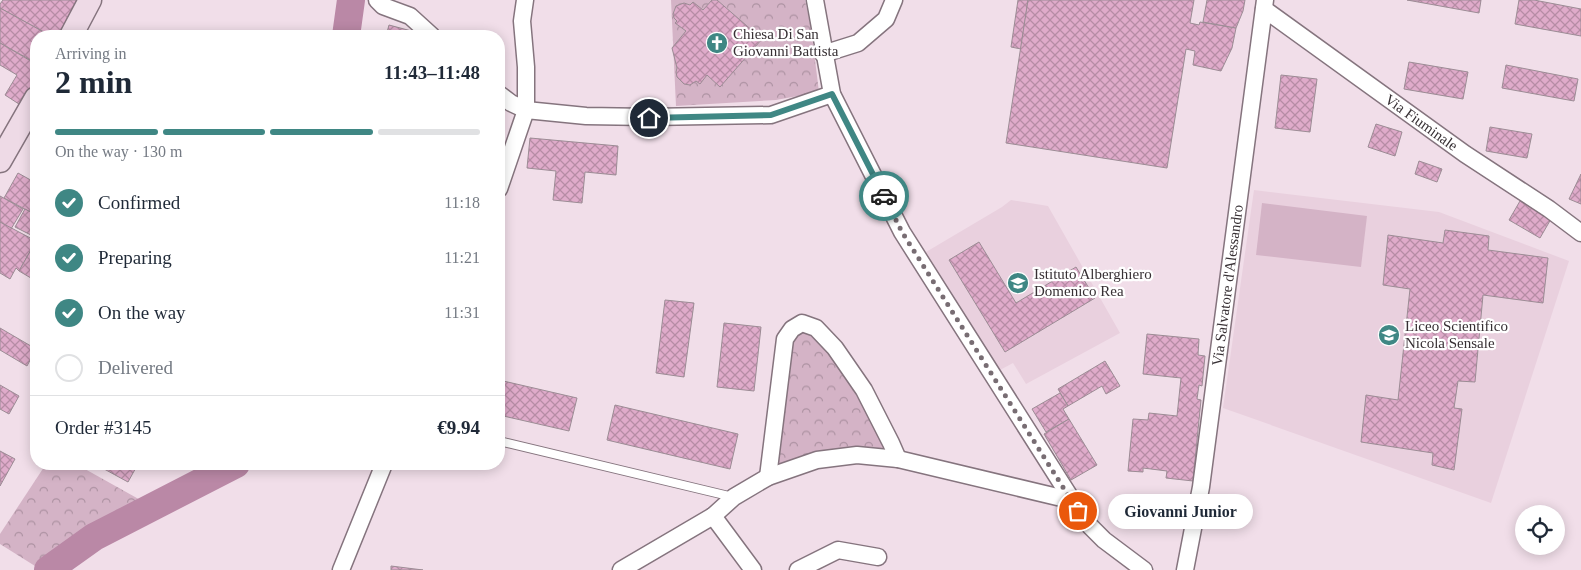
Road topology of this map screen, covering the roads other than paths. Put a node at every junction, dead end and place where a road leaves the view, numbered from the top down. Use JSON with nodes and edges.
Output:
{"nodes":[{"id":1,"x":90,"y":0,"type":"edge"},
{"id":2,"x":377,"y":0,"type":"edge"},
{"id":3,"x":525,"y":0,"type":"edge"},
{"id":4,"x":815,"y":0,"type":"edge"},
{"id":5,"x":894,"y":0,"type":"edge"},
{"id":6,"x":1264,"y":5,"type":"edge"},
{"id":7,"x":74,"y":30,"type":"edge"},
{"id":8,"x":425,"y":30,"type":"edge"},
{"id":9,"x":823,"y":54,"type":"junction"},
{"id":10,"x":832,"y":94,"type":"junction"},
{"id":11,"x":505,"y":98,"type":"edge"},
{"id":12,"x":526,"y":110,"type":"junction"},
{"id":13,"x":30,"y":115,"type":"edge"},
{"id":14,"x":0,"y":160,"type":"edge"},
{"id":15,"x":505,"y":171,"type":"edge"},
{"id":16,"x":1581,"y":234,"type":"edge"},
{"id":17,"x":505,"y":442,"type":"edge"},
{"id":18,"x":898,"y":459,"type":"junction"},
{"id":19,"x":382,"y":470,"type":"edge"},
{"id":20,"x":768,"y":477,"type":"junction"},
{"id":21,"x":734,"y":497,"type":"junction"},
{"id":22,"x":1070,"y":500,"type":"junction"},
{"id":23,"x":712,"y":516,"type":"junction"},
{"id":24,"x":878,"y":558,"type":"dead end"},
{"id":25,"x":341,"y":570,"type":"edge"},
{"id":26,"x":620,"y":570,"type":"edge"},
{"id":27,"x":753,"y":570,"type":"edge"},
{"id":28,"x":798,"y":570,"type":"edge"},
{"id":29,"x":1144,"y":570,"type":"edge"},
{"id":30,"x":1185,"y":570,"type":"edge"}],
"edges":[{"from":1,"to":7,"type":"main road"},
{"from":2,"to":8,"type":"street"},
{"from":3,"to":12,"type":"street"},
{"from":4,"to":9,"type":"street"},
{"from":5,"to":9,"type":"street"},
{"from":6,"to":16,"type":"street","name":"Via Fiuminale"},
{"from":6,"to":30,"type":"street","name":"Via Salvatore d'Alessandro"},
{"from":9,"to":10,"type":"street"},
{"from":10,"to":12,"type":"street"},
{"from":10,"to":22,"type":"street"},
{"from":11,"to":12,"type":"street"},
{"from":12,"to":15,"type":"street"},
{"from":13,"to":14,"type":"main road"},
{"from":17,"to":21,"type":"lane"},
{"from":18,"to":20,"type":"street"},
{"from":18,"to":20,"type":"street"},
{"from":18,"to":22,"type":"street"},
{"from":19,"to":25,"type":"street"},
{"from":20,"to":21,"type":"street"},
{"from":21,"to":23,"type":"street"},
{"from":22,"to":29,"type":"street"},
{"from":23,"to":26,"type":"street"},
{"from":23,"to":27,"type":"street"},
{"from":24,"to":28,"type":"street"}]}
